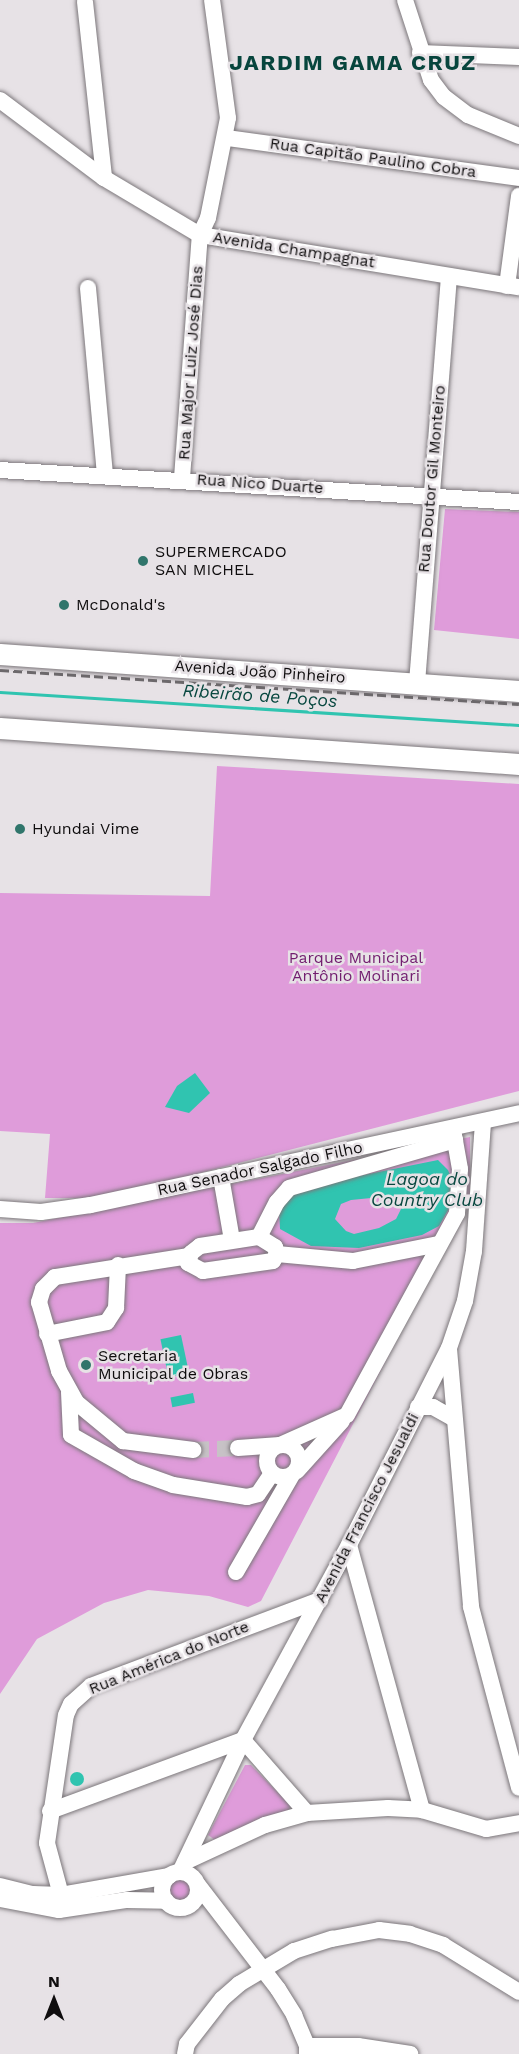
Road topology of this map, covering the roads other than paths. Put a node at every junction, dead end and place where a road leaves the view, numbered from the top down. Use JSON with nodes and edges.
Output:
{"nodes":[{"id":1,"x":212,"y":0,"type":"edge"},
{"id":2,"x":405,"y":0,"type":"edge"},
{"id":3,"x":85,"y":2,"type":"dead end"},
{"id":4,"x":420,"y":53,"type":"junction"},
{"id":5,"x":519,"y":57,"type":"edge"},
{"id":6,"x":0,"y":100,"type":"edge"},
{"id":7,"x":519,"y":136,"type":"edge"},
{"id":8,"x":227,"y":138,"type":"junction"},
{"id":9,"x":104,"y":178,"type":"junction"},
{"id":10,"x":519,"y":178,"type":"edge"},
{"id":11,"x":519,"y":196,"type":"edge"},
{"id":12,"x":200,"y":235,"type":"junction"},
{"id":13,"x":449,"y":276,"type":"junction"},
{"id":14,"x":513,"y":287,"type":"edge"},
{"id":15,"x":88,"y":288,"type":"dead end"},
{"id":16,"x":0,"y":470,"type":"edge"},
{"id":17,"x":105,"y":475,"type":"junction"},
{"id":18,"x":182,"y":478,"type":"junction"},
{"id":19,"x":430,"y":496,"type":"junction"},
{"id":20,"x":519,"y":502,"type":"edge"},
{"id":21,"x":0,"y":654,"type":"edge"},
{"id":22,"x":417,"y":683,"type":"junction"},
{"id":23,"x":519,"y":690,"type":"edge"},
{"id":24,"x":0,"y":728,"type":"edge"},
{"id":25,"x":519,"y":764,"type":"edge"},
{"id":26,"x":519,"y":1113,"type":"edge"},
{"id":27,"x":483,"y":1122,"type":"junction"},
{"id":28,"x":454,"y":1134,"type":"junction"},
{"id":29,"x":221,"y":1177,"type":"junction"},
{"id":30,"x":0,"y":1209,"type":"edge"},
{"id":31,"x":260,"y":1237,"type":"junction"},
{"id":32,"x":232,"y":1240,"type":"junction"},
{"id":33,"x":439,"y":1245,"type":"junction"},
{"id":34,"x":278,"y":1254,"type":"junction"},
{"id":35,"x":189,"y":1256,"type":"junction"},
{"id":36,"x":118,"y":1265,"type":"junction"},
{"id":37,"x":47,"y":1334,"type":"junction"},
{"id":38,"x":449,"y":1348,"type":"junction"},
{"id":39,"x":69,"y":1392,"type":"junction"},
{"id":40,"x":418,"y":1407,"type":"junction"},
{"id":41,"x":347,"y":1415,"type":"junction"},
{"id":42,"x":453,"y":1418,"type":"junction"},
{"id":43,"x":280,"y":1445,"type":"junction"},
{"id":44,"x":238,"y":1448,"type":"tunnel mouth"},
{"id":45,"x":193,"y":1450,"type":"tunnel mouth"},
{"id":46,"x":272,"y":1473,"type":"junction"},
{"id":47,"x":294,"y":1473,"type":"junction"},
{"id":48,"x":349,"y":1545,"type":"junction"},
{"id":49,"x":236,"y":1572,"type":"dead end"},
{"id":50,"x":320,"y":1600,"type":"junction"},
{"id":51,"x":243,"y":1740,"type":"junction"},
{"id":52,"x":519,"y":1788,"type":"edge"},
{"id":53,"x":422,"y":1810,"type":"junction"},
{"id":54,"x":50,"y":1811,"type":"junction"},
{"id":55,"x":307,"y":1813,"type":"junction"},
{"id":56,"x":519,"y":1823,"type":"edge"},
{"id":57,"x":178,"y":1870,"type":"junction"},
{"id":58,"x":198,"y":1885,"type":"junction"},
{"id":59,"x":0,"y":1886,"type":"edge"},
{"id":60,"x":61,"y":1895,"type":"junction"},
{"id":61,"x":0,"y":1899,"type":"edge"},
{"id":62,"x":166,"y":1901,"type":"junction"},
{"id":63,"x":184,"y":1908,"type":"junction"},
{"id":64,"x":220,"y":1916,"type":"junction"},
{"id":65,"x":262,"y":1968,"type":"junction"},
{"id":66,"x":519,"y":1992,"type":"edge"},
{"id":67,"x":307,"y":2050,"type":"edge"},
{"id":68,"x":184,"y":2054,"type":"edge"},
{"id":69,"x":410,"y":2054,"type":"edge"}],
"edges":[{"from":1,"to":8,"type":"street","name":"Rua Major Luiz José Dias"},
{"from":2,"to":4,"type":"street"},
{"from":3,"to":9,"type":"street"},
{"from":4,"to":5,"type":"street"},
{"from":4,"to":7,"type":"street"},
{"from":6,"to":9,"type":"street","name":"Avenida Champagnat"},
{"from":8,"to":10,"type":"street","name":"Rua Capitão Paulino Cobra"},
{"from":8,"to":12,"type":"street","name":"Rua Major Luiz José Dias"},
{"from":9,"to":12,"type":"street","name":"Avenida Champagnat"},
{"from":11,"to":14,"type":"street"},
{"from":12,"to":13,"type":"street","name":"Avenida Champagnat"},
{"from":12,"to":18,"type":"street","name":"Rua Major Luiz José Dias"},
{"from":13,"to":14,"type":"street","name":"Avenida Champagnat"},
{"from":13,"to":19,"type":"street","name":"Rua Doutor Gil Monteiro"},
{"from":15,"to":17,"type":"street"},
{"from":16,"to":17,"type":"street","name":"Rua Nico Duarte"},
{"from":17,"to":18,"type":"street","name":"Rua Nico Duarte"},
{"from":18,"to":19,"type":"street","name":"Rua Nico Duarte"},
{"from":19,"to":20,"type":"street","name":"Rua Nico Duarte"},
{"from":19,"to":22,"type":"street","name":"Rua Doutor Gil Monteiro"},
{"from":21,"to":22,"type":"main road","name":"Avenida João Pinheiro"},
{"from":22,"to":23,"type":"main road","name":"Avenida João Pinheiro"},
{"from":24,"to":25,"type":"main road"},
{"from":26,"to":27,"type":"street","name":"Rua Senador Salgado Filho"},
{"from":27,"to":28,"type":"street","name":"Rua Senador Salgado Filho"},
{"from":27,"to":38,"type":"street","name":"Avenida Francisco Jesualdi"},
{"from":28,"to":29,"type":"street","name":"Rua Senador Salgado Filho"},
{"from":28,"to":31,"type":"street"},
{"from":28,"to":33,"type":"street"},
{"from":29,"to":30,"type":"street","name":"Rua Senador Salgado Filho"},
{"from":29,"to":32,"type":"street"},
{"from":31,"to":32,"type":"street"},
{"from":31,"to":34,"type":"street"},
{"from":32,"to":35,"type":"street"},
{"from":33,"to":34,"type":"street"},
{"from":33,"to":41,"type":"street"},
{"from":34,"to":35,"type":"street"},
{"from":35,"to":36,"type":"street"},
{"from":36,"to":37,"type":"street"},
{"from":36,"to":37,"type":"street"},
{"from":37,"to":39,"type":"street"},
{"from":38,"to":40,"type":"street","name":"Avenida Francisco Jesualdi"},
{"from":38,"to":42,"type":"street"},
{"from":39,"to":45,"type":"street"},
{"from":39,"to":46,"type":"street"},
{"from":40,"to":42,"type":"street"},
{"from":40,"to":48,"type":"street","name":"Avenida Francisco Jesualdi"},
{"from":41,"to":43,"type":"street"},
{"from":41,"to":47,"type":"street"},
{"from":42,"to":52,"type":"street"},
{"from":43,"to":44,"type":"street"},
{"from":43,"to":46,"type":"street"},
{"from":43,"to":47,"type":"street"},
{"from":46,"to":47,"type":"street"},
{"from":47,"to":49,"type":"street"},
{"from":48,"to":50,"type":"street","name":"Avenida Francisco Jesualdi"},
{"from":48,"to":53,"type":"street"},
{"from":50,"to":51,"type":"street","name":"Avenida Francisco Jesualdi"},
{"from":50,"to":54,"type":"street","name":"Rua América do Norte"},
{"from":51,"to":54,"type":"street"},
{"from":51,"to":55,"type":"street"},
{"from":51,"to":57,"type":"street","name":"Avenida Francisco Jesualdi"},
{"from":53,"to":55,"type":"street"},
{"from":53,"to":56,"type":"street"},
{"from":54,"to":60,"type":"street","name":"Rua América do Norte"},
{"from":55,"to":57,"type":"street"},
{"from":57,"to":58,"type":"street"},
{"from":57,"to":60,"type":"street"},
{"from":57,"to":62,"type":"street"},
{"from":58,"to":63,"type":"street"},
{"from":58,"to":64,"type":"street"},
{"from":59,"to":60,"type":"street"},
{"from":61,"to":62,"type":"street"},
{"from":62,"to":63,"type":"street"},
{"from":63,"to":64,"type":"street"},
{"from":64,"to":65,"type":"street"},
{"from":65,"to":66,"type":"street"},
{"from":65,"to":67,"type":"street"},
{"from":65,"to":68,"type":"street"},
{"from":67,"to":69,"type":"street"}]}
